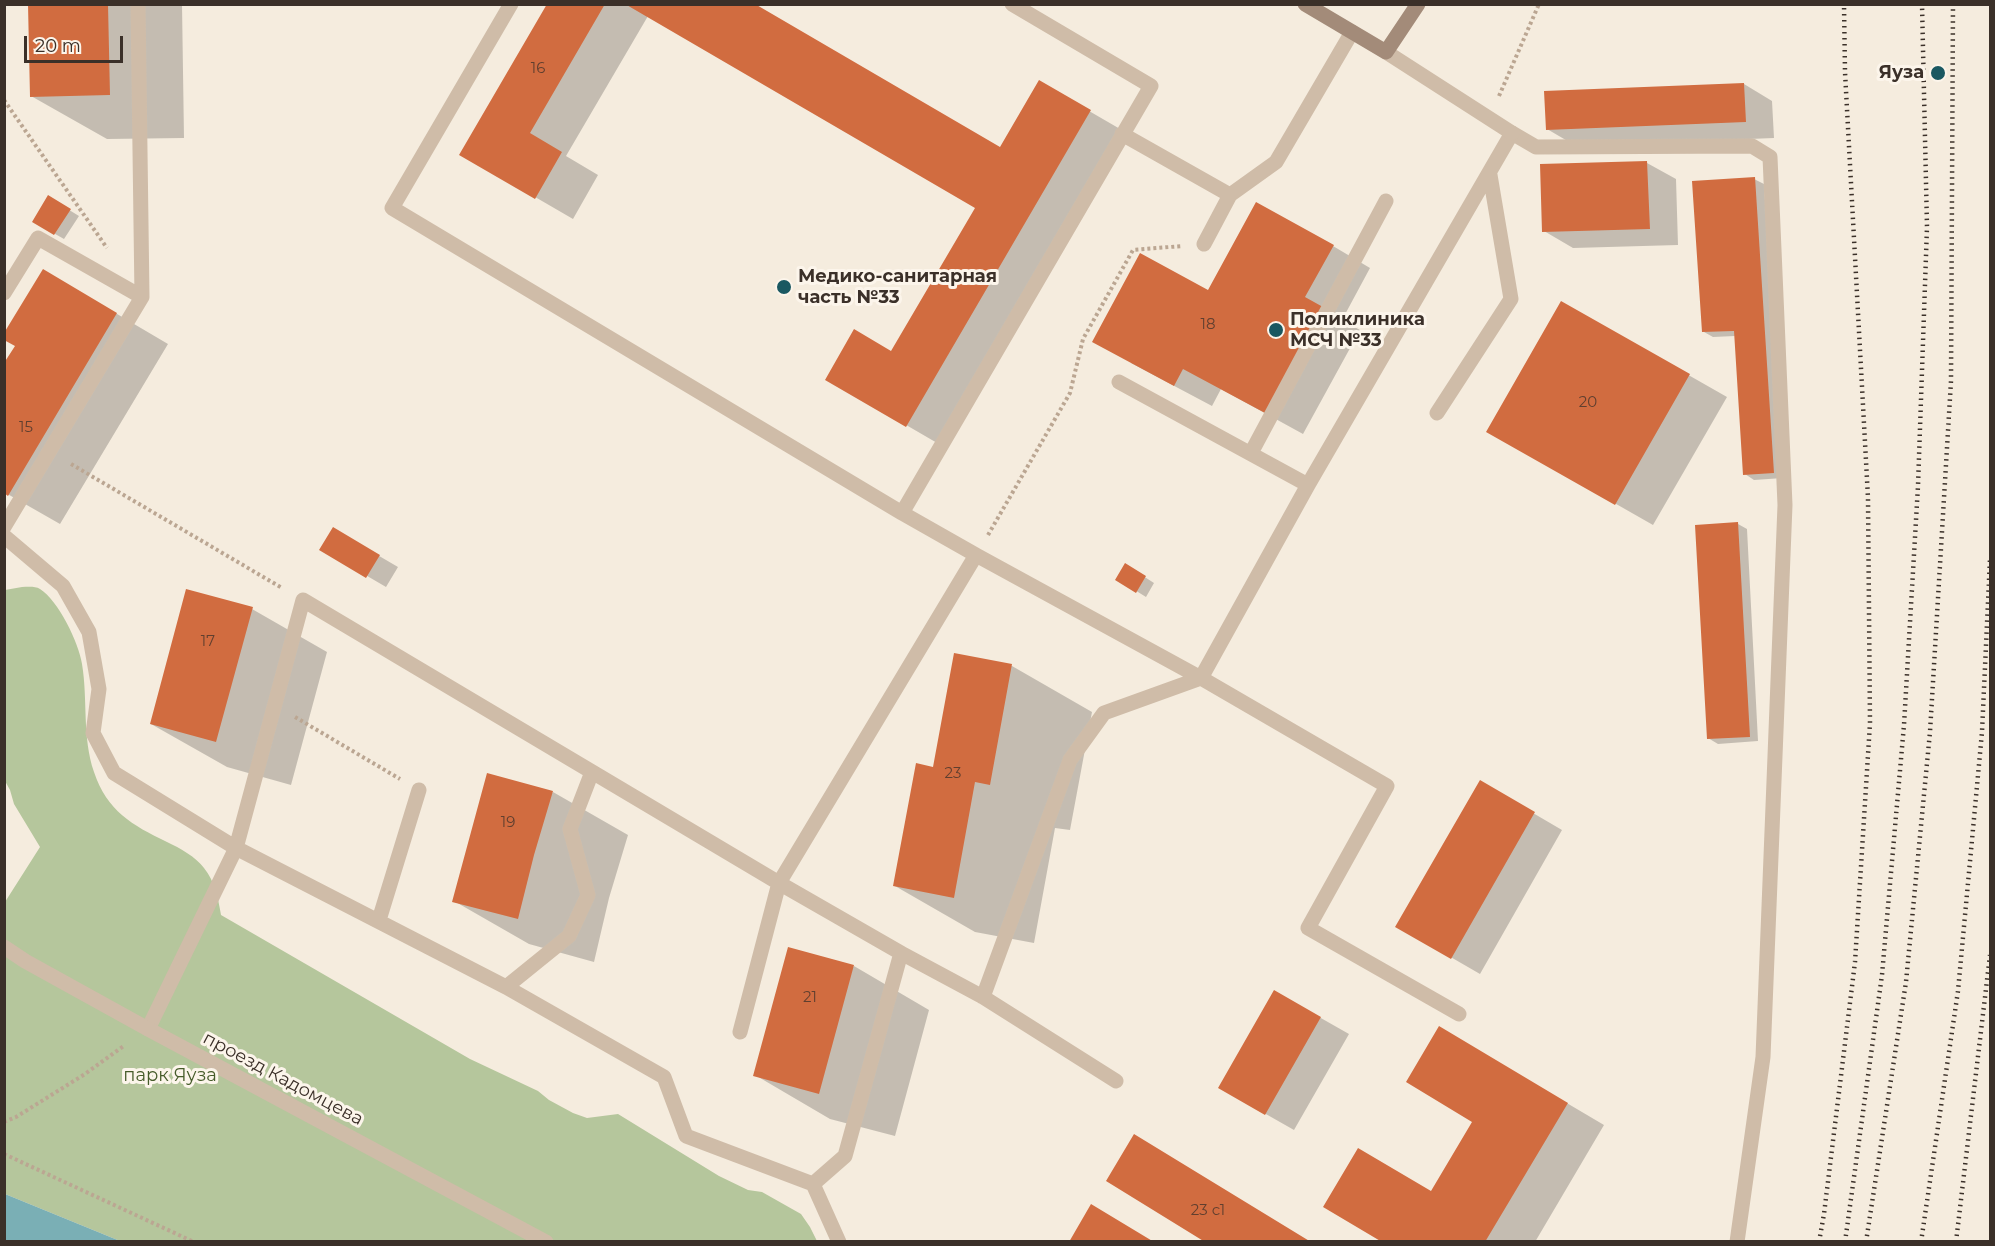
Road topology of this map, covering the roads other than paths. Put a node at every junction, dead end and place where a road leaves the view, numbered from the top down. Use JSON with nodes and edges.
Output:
{"nodes":[{"id":1,"x":138,"y":4,"type":"edge"},
{"id":2,"x":511,"y":4,"type":"edge"},
{"id":3,"x":1012,"y":4,"type":"edge"},
{"id":4,"x":1305,"y":4,"type":"edge"},
{"id":5,"x":1418,"y":4,"type":"edge"},
{"id":6,"x":1352,"y":32,"type":"junction"},
{"id":7,"x":1386,"y":52,"type":"junction"},
{"id":8,"x":1512,"y":133,"type":"junction"},
{"id":9,"x":1122,"y":134,"type":"junction"},
{"id":10,"x":1490,"y":175,"type":"junction"},
{"id":11,"x":1230,"y":195,"type":"junction"},
{"id":12,"x":1386,"y":201,"type":"dead end"},
{"id":13,"x":1204,"y":244,"type":"road end"},
{"id":14,"x":4,"y":293,"type":"edge"},
{"id":15,"x":142,"y":297,"type":"junction"},
{"id":16,"x":1119,"y":382,"type":"dead end"},
{"id":17,"x":1437,"y":413,"type":"dead end"},
{"id":18,"x":1251,"y":453,"type":"junction"},
{"id":19,"x":1308,"y":485,"type":"junction"},
{"id":20,"x":903,"y":513,"type":"junction"},
{"id":21,"x":4,"y":527,"type":"edge"},
{"id":22,"x":4,"y":536,"type":"edge"},
{"id":23,"x":976,"y":555,"type":"junction"},
{"id":24,"x":1201,"y":678,"type":"junction"},
{"id":25,"x":592,"y":772,"type":"junction"},
{"id":26,"x":419,"y":789,"type":"road end"},
{"id":27,"x":236,"y":848,"type":"junction"},
{"id":28,"x":779,"y":883,"type":"junction"},
{"id":29,"x":379,"y":920,"type":"junction"},
{"id":30,"x":4,"y":947,"type":"edge"},
{"id":31,"x":901,"y":953,"type":"junction"},
{"id":32,"x":506,"y":987,"type":"junction"},
{"id":33,"x":983,"y":997,"type":"junction"},
{"id":34,"x":1459,"y":1014,"type":"dead end"},
{"id":35,"x":148,"y":1029,"type":"junction"},
{"id":36,"x":740,"y":1032,"type":"dead end"},
{"id":37,"x":1116,"y":1081,"type":"dead end"},
{"id":38,"x":813,"y":1184,"type":"junction"},
{"id":39,"x":546,"y":1242,"type":"edge"},
{"id":40,"x":839,"y":1242,"type":"edge"},
{"id":41,"x":1737,"y":1242,"type":"edge"}],
"edges":[{"from":1,"to":15,"type":"street"},
{"from":2,"to":20,"type":"street"},
{"from":3,"to":9,"type":"street"},
{"from":4,"to":6,"type":"street"},
{"from":5,"to":7,"type":"street"},
{"from":6,"to":7,"type":"street"},
{"from":6,"to":11,"type":"street"},
{"from":7,"to":8,"type":"street"},
{"from":8,"to":10,"type":"street"},
{"from":8,"to":41,"type":"street"},
{"from":9,"to":11,"type":"street"},
{"from":9,"to":20,"type":"street"},
{"from":10,"to":17,"type":"street"},
{"from":10,"to":19,"type":"street"},
{"from":11,"to":13,"type":"street"},
{"from":12,"to":18,"type":"street"},
{"from":14,"to":15,"type":"street"},
{"from":15,"to":21,"type":"street"},
{"from":16,"to":18,"type":"street"},
{"from":18,"to":19,"type":"street"},
{"from":19,"to":24,"type":"street"},
{"from":20,"to":23,"type":"street"},
{"from":22,"to":27,"type":"street"},
{"from":23,"to":24,"type":"street"},
{"from":23,"to":28,"type":"street"},
{"from":24,"to":33,"type":"street"},
{"from":24,"to":34,"type":"street"},
{"from":25,"to":27,"type":"street"},
{"from":25,"to":28,"type":"street"},
{"from":25,"to":32,"type":"street"},
{"from":26,"to":29,"type":"street"},
{"from":27,"to":29,"type":"street"},
{"from":27,"to":35,"type":"street"},
{"from":28,"to":31,"type":"street"},
{"from":28,"to":36,"type":"street"},
{"from":29,"to":32,"type":"street"},
{"from":30,"to":35,"type":"street","name":"проезд Кадомцева"},
{"from":31,"to":33,"type":"street"},
{"from":31,"to":38,"type":"street"},
{"from":32,"to":38,"type":"street"},
{"from":33,"to":37,"type":"street"},
{"from":35,"to":39,"type":"street","name":"проезд Кадомцева"},
{"from":38,"to":40,"type":"street"}]}
